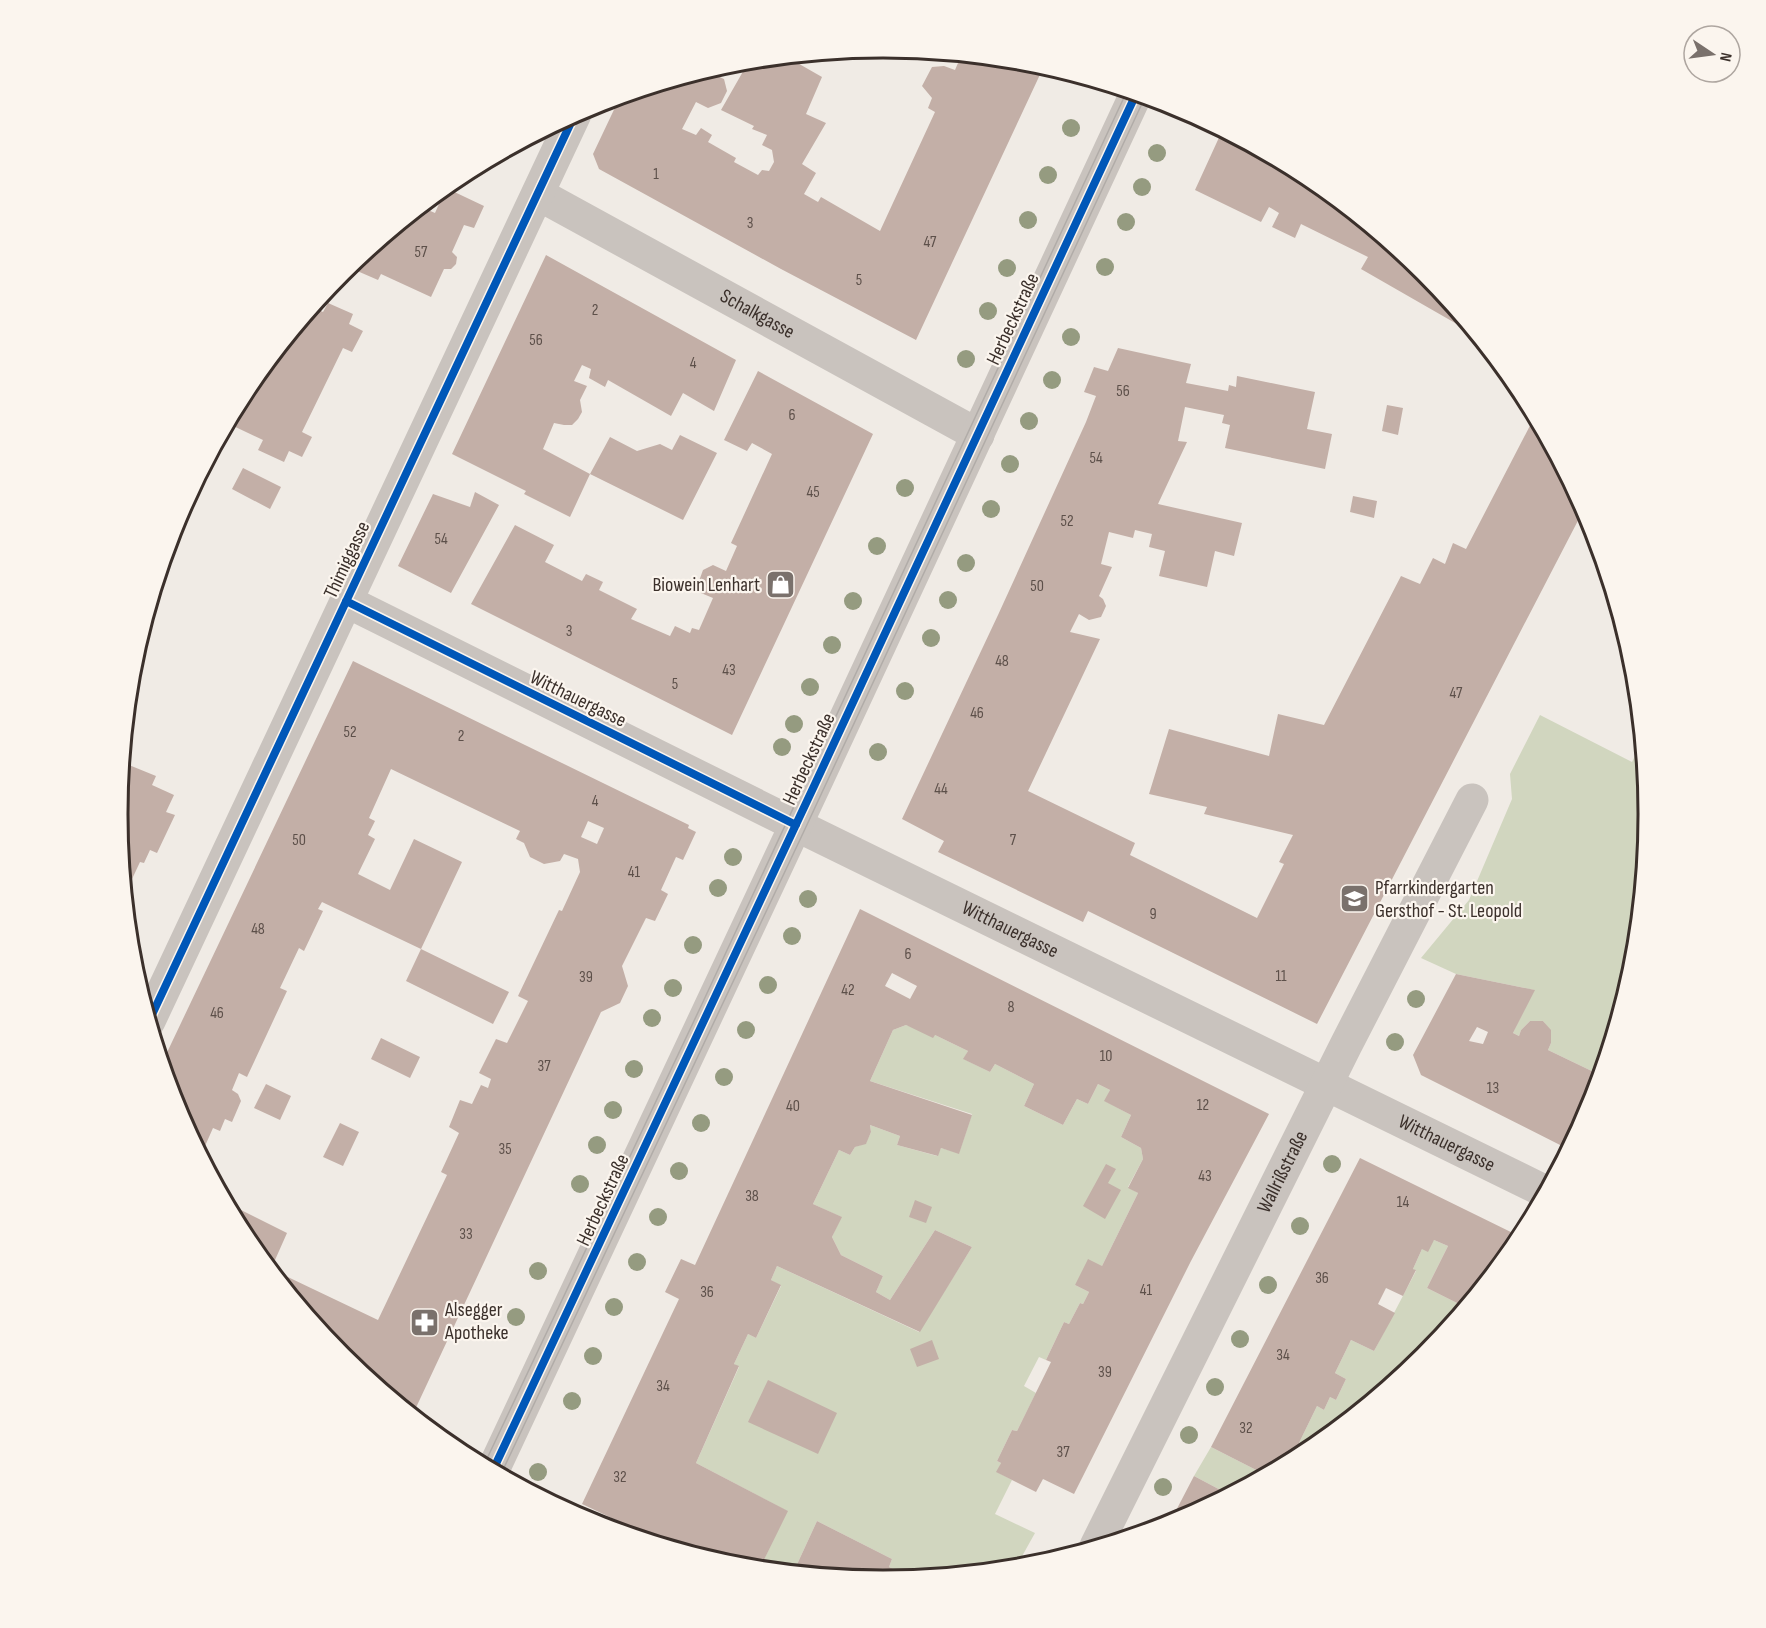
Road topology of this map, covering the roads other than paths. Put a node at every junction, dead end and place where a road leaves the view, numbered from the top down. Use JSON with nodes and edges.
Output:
{"nodes":[{"id":1,"x":1133,"y":101,"type":"edge"},
{"id":2,"x":569,"y":127,"type":"edge"},
{"id":3,"x":538,"y":194,"type":"junction"},
{"id":4,"x":978,"y":435,"type":"junction"},
{"id":5,"x":346,"y":601,"type":"junction"},
{"id":6,"x":1472,"y":800,"type":"dead end"},
{"id":7,"x":796,"y":825,"type":"junction"},
{"id":8,"x":153,"y":1011,"type":"edge"},
{"id":9,"x":1326,"y":1084,"type":"junction"},
{"id":10,"x":1539,"y":1189,"type":"edge"},
{"id":11,"x":496,"y":1463,"type":"edge"},
{"id":12,"x":1100,"y":1537,"type":"edge"}],
"edges":[{"from":1,"to":4,"type":"street","name":"Herbeckstraße"},
{"from":2,"to":3,"type":"street","name":"Thimiggasse"},
{"from":3,"to":4,"type":"street","name":"Schalkgasse"},
{"from":3,"to":5,"type":"street","name":"Thimiggasse"},
{"from":4,"to":7,"type":"street","name":"Herbeckstraße"},
{"from":5,"to":7,"type":"street","name":"Witthauergasse"},
{"from":5,"to":8,"type":"street","name":"Thimiggasse"},
{"from":6,"to":9,"type":"street","name":"Wallrißstraße"},
{"from":7,"to":9,"type":"street","name":"Witthauergasse"},
{"from":7,"to":11,"type":"street","name":"Herbeckstraße"},
{"from":9,"to":10,"type":"street","name":"Witthauergasse"},
{"from":9,"to":12,"type":"street","name":"Wallrißstraße"}]}
